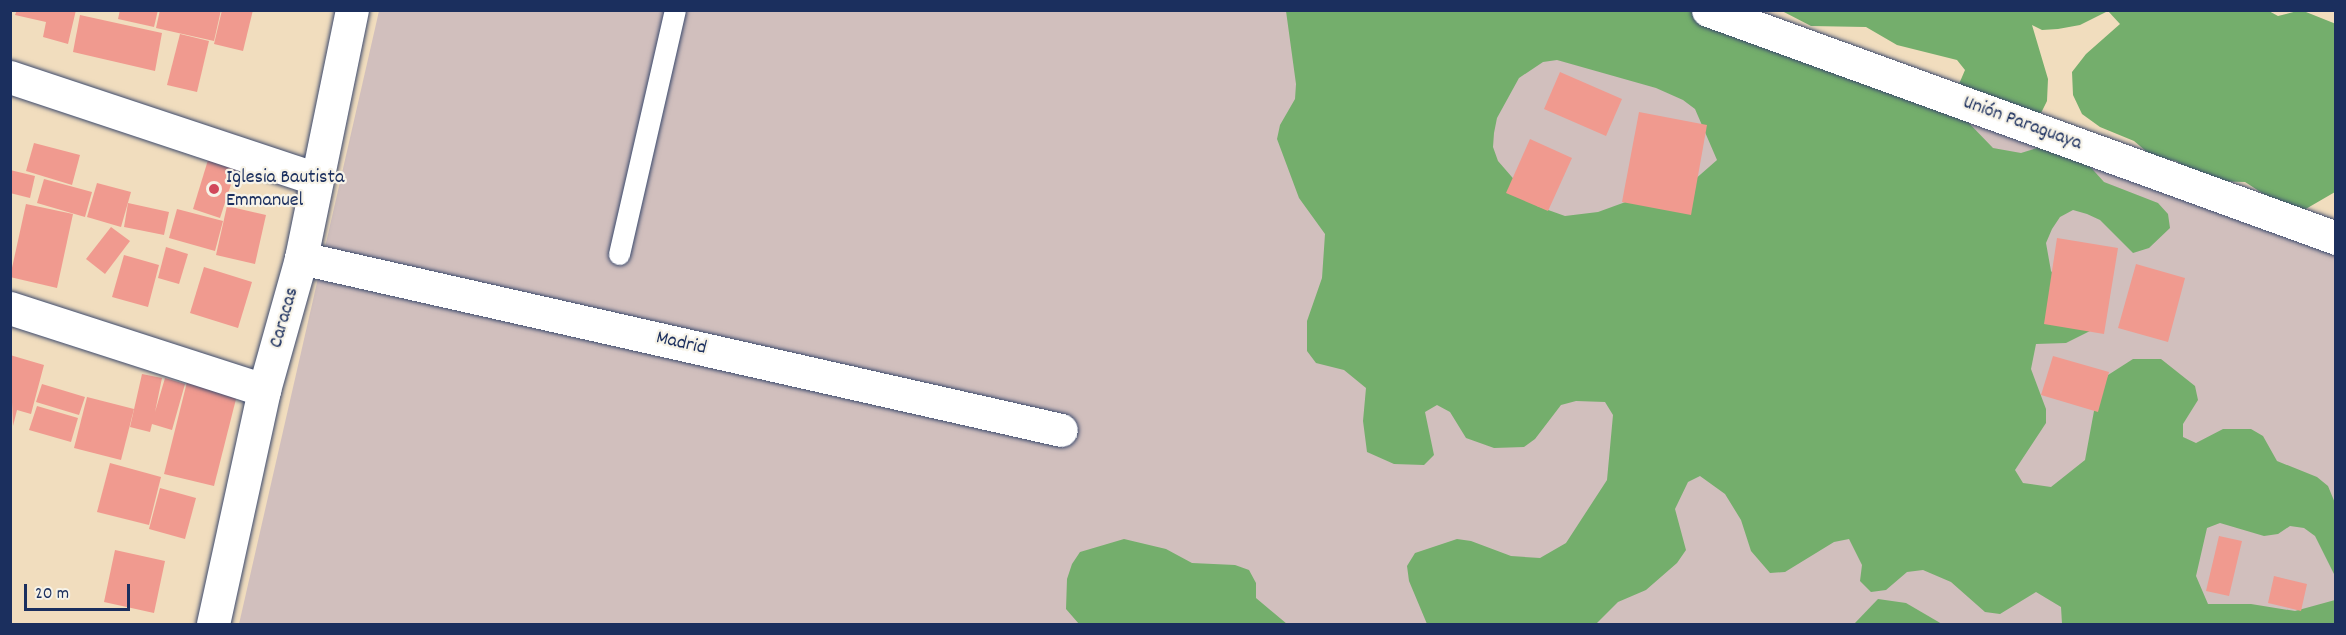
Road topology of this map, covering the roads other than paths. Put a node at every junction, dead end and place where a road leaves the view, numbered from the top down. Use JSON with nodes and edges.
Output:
{"nodes":[{"id":1,"x":352,"y":10,"type":"edge"},
{"id":2,"x":675,"y":10,"type":"edge"},
{"id":3,"x":1708,"y":10,"type":"edge"},
{"id":4,"x":10,"y":77,"type":"edge"},
{"id":5,"x":316,"y":179,"type":"junction"},
{"id":6,"x":2336,"y":238,"type":"edge"},
{"id":7,"x":619,"y":254,"type":"dead end"},
{"id":8,"x":301,"y":258,"type":"junction"},
{"id":9,"x":10,"y":308,"type":"edge"},
{"id":10,"x":264,"y":390,"type":"junction"},
{"id":11,"x":1061,"y":430,"type":"dead end"},
{"id":12,"x":213,"y":624,"type":"edge"}],
"edges":[{"from":1,"to":5,"type":"street","name":"Caracas"},
{"from":2,"to":7,"type":"lane"},
{"from":3,"to":6,"type":"street","name":"Unión Paraguaya"},
{"from":4,"to":5,"type":"street"},
{"from":5,"to":8,"type":"street","name":"Caracas"},
{"from":8,"to":10,"type":"street","name":"Caracas"},
{"from":8,"to":11,"type":"street","name":"Madrid"},
{"from":9,"to":10,"type":"street"},
{"from":10,"to":12,"type":"street","name":"Caracas"}]}
